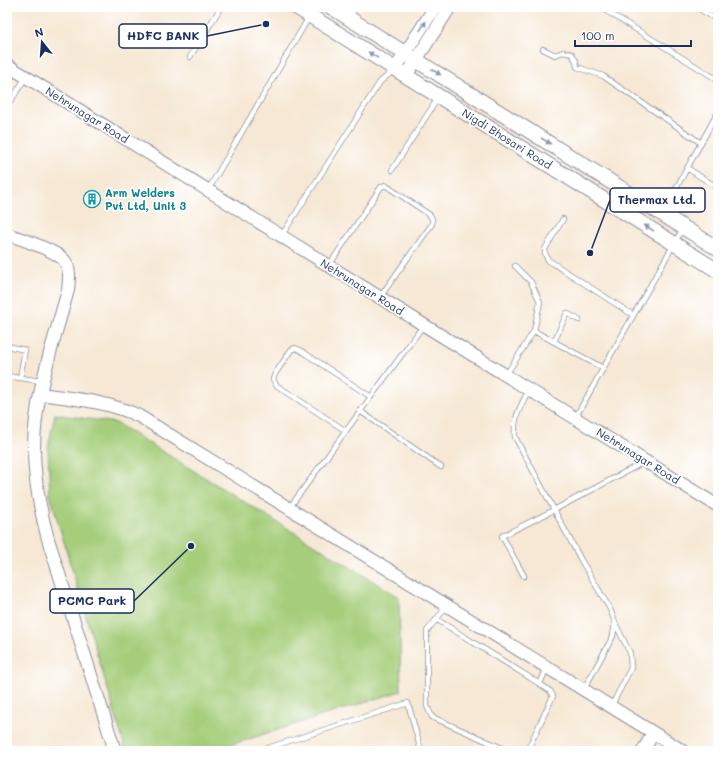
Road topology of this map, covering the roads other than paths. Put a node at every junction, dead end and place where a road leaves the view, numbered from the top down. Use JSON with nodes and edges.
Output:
{"nodes":[{"id":1,"x":221,"y":7,"type":"edge"},
{"id":2,"x":296,"y":7,"type":"edge"},
{"id":3,"x":331,"y":7,"type":"edge"},
{"id":4,"x":435,"y":7,"type":"edge"},
{"id":5,"x":450,"y":7,"type":"edge"},
{"id":6,"x":600,"y":7,"type":"edge"},
{"id":7,"x":696,"y":7,"type":"edge"},
{"id":8,"x":353,"y":13,"type":"edge"},
{"id":9,"x":309,"y":15,"type":"junction"},
{"id":10,"x":718,"y":20,"type":"edge"},
{"id":11,"x":543,"y":49,"type":"dead end"},
{"id":12,"x":411,"y":56,"type":"junction"},
{"id":13,"x":190,"y":57,"type":"dead end"},
{"id":14,"x":7,"y":65,"type":"edge"},
{"id":15,"x":401,"y":72,"type":"junction"},
{"id":16,"x":26,"y":77,"type":"junction"},
{"id":17,"x":718,"y":80,"type":"edge"},
{"id":18,"x":439,"y":96,"type":"junction"},
{"id":19,"x":7,"y":107,"type":"edge"},
{"id":20,"x":718,"y":112,"type":"edge"},
{"id":21,"x":701,"y":143,"type":"junction"},
{"id":22,"x":687,"y":168,"type":"junction"},
{"id":23,"x":392,"y":170,"type":"dead end"},
{"id":24,"x":718,"y":188,"type":"edge"},
{"id":25,"x":208,"y":191,"type":"junction"},
{"id":26,"x":662,"y":214,"type":"junction"},
{"id":27,"x":563,"y":219,"type":"dead end"},
{"id":28,"x":683,"y":228,"type":"junction"},
{"id":29,"x":7,"y":234,"type":"edge"},
{"id":30,"x":281,"y":236,"type":"junction"},
{"id":31,"x":673,"y":243,"type":"junction"},
{"id":32,"x":718,"y":249,"type":"edge"},
{"id":33,"x":329,"y":266,"type":"junction"},
{"id":34,"x":515,"y":266,"type":"dead end"},
{"id":35,"x":718,"y":271,"type":"edge"},
{"id":36,"x":380,"y":298,"type":"junction"},
{"id":37,"x":633,"y":315,"type":"junction"},
{"id":38,"x":579,"y":320,"type":"dead end"},
{"id":39,"x":424,"y":325,"type":"junction"},
{"id":40,"x":534,"y":331,"type":"junction"},
{"id":41,"x":554,"y":342,"type":"junction"},
{"id":42,"x":7,"y":346,"type":"edge"},
{"id":43,"x":603,"y":368,"type":"junction"},
{"id":44,"x":506,"y":375,"type":"junction"},
{"id":45,"x":7,"y":376,"type":"edge"},
{"id":46,"x":20,"y":378,"type":"junction"},
{"id":47,"x":42,"y":388,"type":"junction"},
{"id":48,"x":529,"y":389,"type":"junction"},
{"id":49,"x":371,"y":397,"type":"junction"},
{"id":50,"x":360,"y":411,"type":"junction"},
{"id":51,"x":575,"y":418,"type":"junction"},
{"id":52,"x":346,"y":431,"type":"junction"},
{"id":53,"x":646,"y":461,"type":"junction"},
{"id":54,"x":441,"y":467,"type":"dead end"},
{"id":55,"x":718,"y":506,"type":"edge"},
{"id":56,"x":289,"y":508,"type":"junction"},
{"id":57,"x":554,"y":510,"type":"junction"},
{"id":58,"x":524,"y":576,"type":"dead end"},
{"id":59,"x":447,"y":606,"type":"junction"},
{"id":60,"x":436,"y":620,"type":"junction"},
{"id":61,"x":615,"y":623,"type":"junction"},
{"id":62,"x":547,"y":667,"type":"junction"},
{"id":63,"x":540,"y":684,"type":"junction"},
{"id":64,"x":583,"y":690,"type":"junction"},
{"id":65,"x":611,"y":707,"type":"junction"},
{"id":66,"x":653,"y":733,"type":"junction"},
{"id":67,"x":115,"y":751,"type":"edge"},
{"id":68,"x":258,"y":751,"type":"edge"},
{"id":69,"x":421,"y":751,"type":"edge"},
{"id":70,"x":508,"y":751,"type":"edge"},
{"id":71,"x":527,"y":751,"type":"edge"},
{"id":72,"x":643,"y":751,"type":"edge"},
{"id":73,"x":683,"y":751,"type":"edge"}],
"edges":[{"from":1,"to":13,"type":"lane"},
{"from":2,"to":9,"type":"main road","name":"Nigdi Bhosari Road"},
{"from":3,"to":8,"type":"main road","name":"Nigdi Bhosari Road"},
{"from":12,"to":4,"type":"street","one_way":true},
{"from":5,"to":12,"type":"street"},
{"from":6,"to":17,"type":"lane"},
{"from":7,"to":10,"type":"lane"},
{"from":8,"to":12,"type":"main road","name":"Nigdi Bhosari Road"},
{"from":15,"to":9,"type":"main road","name":"Nigdi Bhosari Road","one_way":true},
{"from":9,"to":25,"type":"lane"},
{"from":11,"to":21,"type":"lane"},
{"from":12,"to":15,"type":"street"},
{"from":12,"to":26,"type":"main road","name":"Nigdi Bhosari Road","one_way":true},
{"from":14,"to":16,"type":"street","name":"Nehrunagar Road"},
{"from":15,"to":18,"type":"main road","name":"Nigdi Bhosari Road"},
{"from":15,"to":30,"type":"lane"},
{"from":16,"to":19,"type":"lane"},
{"from":16,"to":25,"type":"street","name":"Nehrunagar Road"},
{"from":18,"to":23,"type":"lane"},
{"from":31,"to":18,"type":"main road","name":"Nigdi Bhosari Road","one_way":true},
{"from":20,"to":21,"type":"lane"},
{"from":21,"to":22,"type":"lane"},
{"from":22,"to":24,"type":"lane"},
{"from":22,"to":26,"type":"lane"},
{"from":25,"to":30,"type":"street","name":"Nehrunagar Road"},
{"from":26,"to":28,"type":"main road","name":"Nigdi Bhosari Road"},
{"from":27,"to":37,"type":"lane"},
{"from":28,"to":31,"type":"lane"},
{"from":28,"to":32,"type":"main road","name":"Nigdi Bhosari Road"},
{"from":29,"to":47,"type":"street"},
{"from":30,"to":33,"type":"street","name":"Nehrunagar Road"},
{"from":31,"to":35,"type":"main road","name":"Nigdi Bhosari Road"},
{"from":31,"to":37,"type":"lane"},
{"from":33,"to":36,"type":"street","name":"Nehrunagar Road"},
{"from":33,"to":36,"type":"lane"},
{"from":34,"to":40,"type":"lane"},
{"from":36,"to":39,"type":"street","name":"Nehrunagar Road"},
{"from":37,"to":43,"type":"lane"},
{"from":38,"to":41,"type":"lane"},
{"from":39,"to":44,"type":"street","name":"Nehrunagar Road"},
{"from":39,"to":49,"type":"lane"},
{"from":40,"to":41,"type":"lane"},
{"from":40,"to":44,"type":"lane"},
{"from":41,"to":43,"type":"lane"},
{"from":42,"to":46,"type":"lane"},
{"from":43,"to":51,"type":"lane"},
{"from":44,"to":48,"type":"street","name":"Nehrunagar Road"},
{"from":45,"to":46,"type":"lane"},
{"from":46,"to":47,"type":"lane"},
{"from":47,"to":56,"type":"street"},
{"from":47,"to":67,"type":"street"},
{"from":48,"to":51,"type":"street","name":"Nehrunagar Road"},
{"from":48,"to":57,"type":"lane"},
{"from":49,"to":50,"type":"lane"},
{"from":49,"to":52,"type":"lane"},
{"from":50,"to":52,"type":"lane"},
{"from":50,"to":54,"type":"lane"},
{"from":51,"to":53,"type":"street","name":"Nehrunagar Road"},
{"from":52,"to":56,"type":"lane"},
{"from":53,"to":55,"type":"street","name":"Nehrunagar Road"},
{"from":53,"to":57,"type":"lane"},
{"from":56,"to":59,"type":"street"},
{"from":57,"to":58,"type":"lane"},
{"from":57,"to":61,"type":"lane"},
{"from":59,"to":60,"type":"lane"},
{"from":59,"to":62,"type":"street"},
{"from":60,"to":63,"type":"lane"},
{"from":60,"to":70,"type":"lane"},
{"from":61,"to":64,"type":"lane"},
{"from":61,"to":65,"type":"lane"},
{"from":62,"to":63,"type":"lane"},
{"from":62,"to":64,"type":"street"},
{"from":63,"to":71,"type":"lane"},
{"from":64,"to":65,"type":"street"},
{"from":65,"to":66,"type":"street"},
{"from":66,"to":72,"type":"street"},
{"from":66,"to":73,"type":"street"},
{"from":68,"to":69,"type":"lane"}]}
